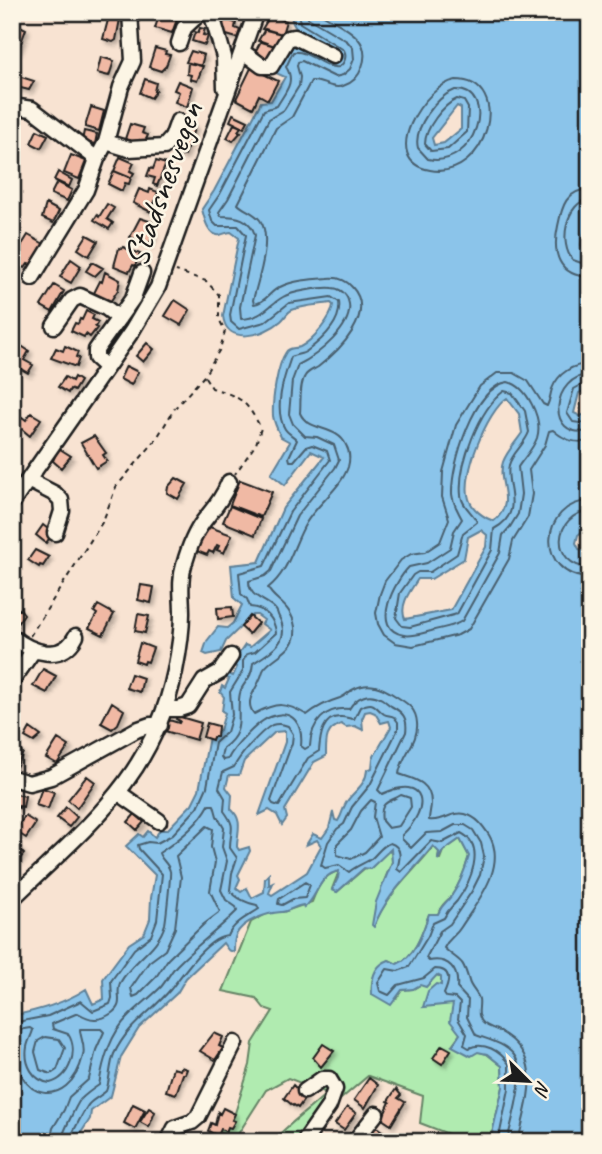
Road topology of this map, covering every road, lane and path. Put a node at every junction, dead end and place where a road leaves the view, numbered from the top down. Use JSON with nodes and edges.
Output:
{"nodes":[{"id":1,"x":130,"y":12,"type":"edge"},
{"id":2,"x":201,"y":12,"type":"edge"},
{"id":3,"x":211,"y":12,"type":"edge"},
{"id":4,"x":256,"y":12,"type":"edge"},
{"id":5,"x":179,"y":43,"type":"dead end"},
{"id":6,"x":242,"y":51,"type":"junction"},
{"id":7,"x":333,"y":56,"type":"dead end"},
{"id":8,"x":229,"y":91,"type":"junction"},
{"id":9,"x":12,"y":106,"type":"edge"},
{"id":10,"x":178,"y":121,"type":"dead end"},
{"id":11,"x":106,"y":142,"type":"junction"},
{"id":12,"x":97,"y":159,"type":"junction"},
{"id":13,"x":166,"y":268,"type":"junction"},
{"id":14,"x":142,"y":273,"type":"dead end"},
{"id":15,"x":32,"y":278,"type":"dead end"},
{"id":16,"x":119,"y":318,"type":"junction"},
{"id":17,"x":54,"y":326,"type":"dead end"},
{"id":18,"x":106,"y":367,"type":"junction"},
{"id":19,"x":204,"y":376,"type":"junction"},
{"id":20,"x":28,"y":480,"type":"junction"},
{"id":21,"x":229,"y":482,"type":"joint"},
{"id":22,"x":12,"y":503,"type":"edge"},
{"id":23,"x":55,"y":533,"type":"dead end"},
{"id":24,"x":76,"y":636,"type":"dead end"},
{"id":25,"x":23,"y":644,"type":"edge"},
{"id":26,"x":231,"y":656,"type":"dead end"},
{"id":27,"x":12,"y":681,"type":"edge"},
{"id":28,"x":166,"y":709,"type":"junction"},
{"id":29,"x":160,"y":725,"type":"junction"},
{"id":30,"x":12,"y":778,"type":"edge"},
{"id":31,"x":119,"y":793,"type":"junction"},
{"id":32,"x":159,"y":821,"type":"dead end"},
{"id":33,"x":12,"y":899,"type":"edge"},
{"id":34,"x":235,"y":1043,"type":"dead end"},
{"id":35,"x":306,"y":1091,"type":"dead end"},
{"id":36,"x":376,"y":1114,"type":"dead end"},
{"id":37,"x":29,"y":1133,"type":"dead end"},
{"id":38,"x":12,"y":1137,"type":"edge"},
{"id":39,"x":168,"y":1142,"type":"edge"},
{"id":40,"x":304,"y":1142,"type":"edge"},
{"id":41,"x":354,"y":1142,"type":"edge"}],
"edges":[{"from":1,"to":11,"type":"street"},
{"from":2,"to":5,"type":"street"},
{"from":3,"to":8,"type":"street"},
{"from":4,"to":6,"type":"street","name":"Stadsnesvegen"},
{"from":6,"to":7,"type":"street"},
{"from":6,"to":8,"type":"street","name":"Stadsnesvegen"},
{"from":8,"to":13,"type":"street","name":"Stadsnesvegen"},
{"from":9,"to":12,"type":"street"},
{"from":10,"to":11,"type":"street"},
{"from":11,"to":12,"type":"street"},
{"from":12,"to":15,"type":"street"},
{"from":13,"to":18,"type":"street","name":"Stadsnesvegen"},
{"from":13,"to":19,"type":"path"},
{"from":14,"to":16,"type":"street","name":"Stadsnesvegen"},
{"from":16,"to":17,"type":"street","name":"Stadsnesvegen"},
{"from":16,"to":18,"type":"street","name":"Stadsnesvegen"},
{"from":18,"to":20,"type":"street","name":"Stadsnesvegen"},
{"from":19,"to":21,"type":"path"},
{"from":19,"to":25,"type":"path"},
{"from":20,"to":22,"type":"street","name":"Stadsnesvegen"},
{"from":20,"to":23,"type":"street"},
{"from":21,"to":28,"type":"street"},
{"from":24,"to":25,"type":"street"},
{"from":25,"to":27,"type":"street"},
{"from":26,"to":28,"type":"street"},
{"from":28,"to":29,"type":"street"},
{"from":29,"to":30,"type":"street"},
{"from":29,"to":31,"type":"street"},
{"from":31,"to":32,"type":"street"},
{"from":31,"to":33,"type":"street"},
{"from":34,"to":39,"type":"street"},
{"from":35,"to":40,"type":"street"},
{"from":36,"to":41,"type":"street"},
{"from":37,"to":38,"type":"path"}]}
